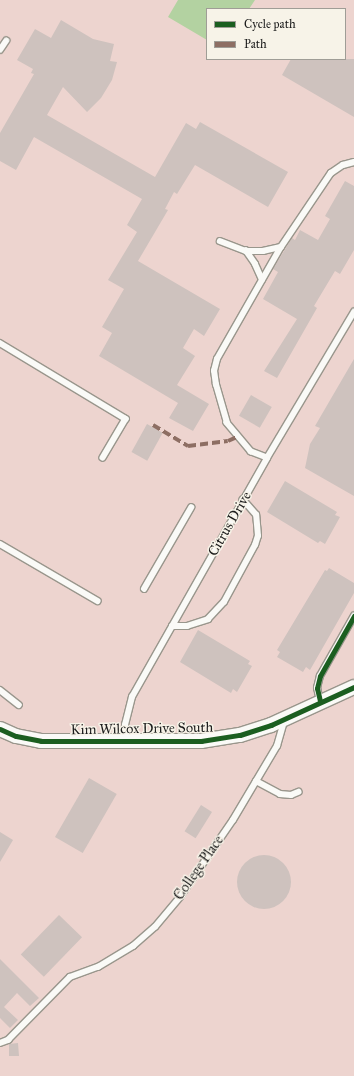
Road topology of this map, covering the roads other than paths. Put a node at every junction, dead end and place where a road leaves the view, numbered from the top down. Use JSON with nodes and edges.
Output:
{"nodes":[{"id":1,"x":6,"y":41,"type":"dead end"},
{"id":2,"x":0,"y":50,"type":"edge"},
{"id":3,"x":354,"y":162,"type":"edge"},
{"id":4,"x":220,"y":242,"type":"dead end"},
{"id":5,"x":281,"y":246,"type":"junction"},
{"id":6,"x":246,"y":251,"type":"junction"},
{"id":7,"x":262,"y":280,"type":"junction"},
{"id":8,"x":354,"y":312,"type":"edge"},
{"id":9,"x":0,"y":343,"type":"edge"},
{"id":10,"x":103,"y":458,"type":"dead end"},
{"id":11,"x":267,"y":458,"type":"junction"},
{"id":12,"x":243,"y":500,"type":"junction"},
{"id":13,"x":191,"y":508,"type":"dead end"},
{"id":14,"x":0,"y":544,"type":"edge"},
{"id":15,"x":144,"y":589,"type":"dead end"},
{"id":16,"x":98,"y":601,"type":"dead end"},
{"id":17,"x":354,"y":616,"type":"edge"},
{"id":18,"x":172,"y":626,"type":"junction"},
{"id":19,"x":354,"y":686,"type":"edge"},
{"id":20,"x":0,"y":690,"type":"edge"},
{"id":21,"x":320,"y":701,"type":"junction"},
{"id":22,"x":19,"y":705,"type":"dead end"},
{"id":23,"x":284,"y":718,"type":"junction"},
{"id":24,"x":0,"y":729,"type":"edge"},
{"id":25,"x":124,"y":742,"type":"junction"},
{"id":26,"x":256,"y":781,"type":"junction"},
{"id":27,"x":298,"y":792,"type":"dead end"},
{"id":28,"x":0,"y":1044,"type":"edge"}],
"edges":[{"from":1,"to":2,"type":"lane"},
{"from":3,"to":5,"type":"lane"},
{"from":4,"to":6,"type":"lane"},
{"from":5,"to":6,"type":"lane"},
{"from":5,"to":7,"type":"lane"},
{"from":6,"to":7,"type":"lane"},
{"from":7,"to":11,"type":"lane"},
{"from":8,"to":11,"type":"lane","name":"Citrus Drive"},
{"from":9,"to":10,"type":"lane"},
{"from":11,"to":12,"type":"lane","name":"Citrus Drive"},
{"from":12,"to":18,"type":"lane","name":"Citrus Drive"},
{"from":12,"to":18,"type":"lane"},
{"from":13,"to":15,"type":"lane"},
{"from":14,"to":16,"type":"lane"},
{"from":17,"to":21,"type":"lane"},
{"from":18,"to":25,"type":"lane","name":"Citrus Drive"},
{"from":19,"to":21,"type":"street","name":"Kim Wilcox Drive South"},
{"from":20,"to":22,"type":"lane"},
{"from":21,"to":23,"type":"street","name":"Kim Wilcox Drive South"},
{"from":23,"to":25,"type":"street","name":"Kim Wilcox Drive South"},
{"from":23,"to":26,"type":"lane","name":"College Place"},
{"from":24,"to":25,"type":"street","name":"Kim Wilcox Drive South"},
{"from":26,"to":27,"type":"lane"},
{"from":26,"to":28,"type":"lane","name":"College Place"}]}
